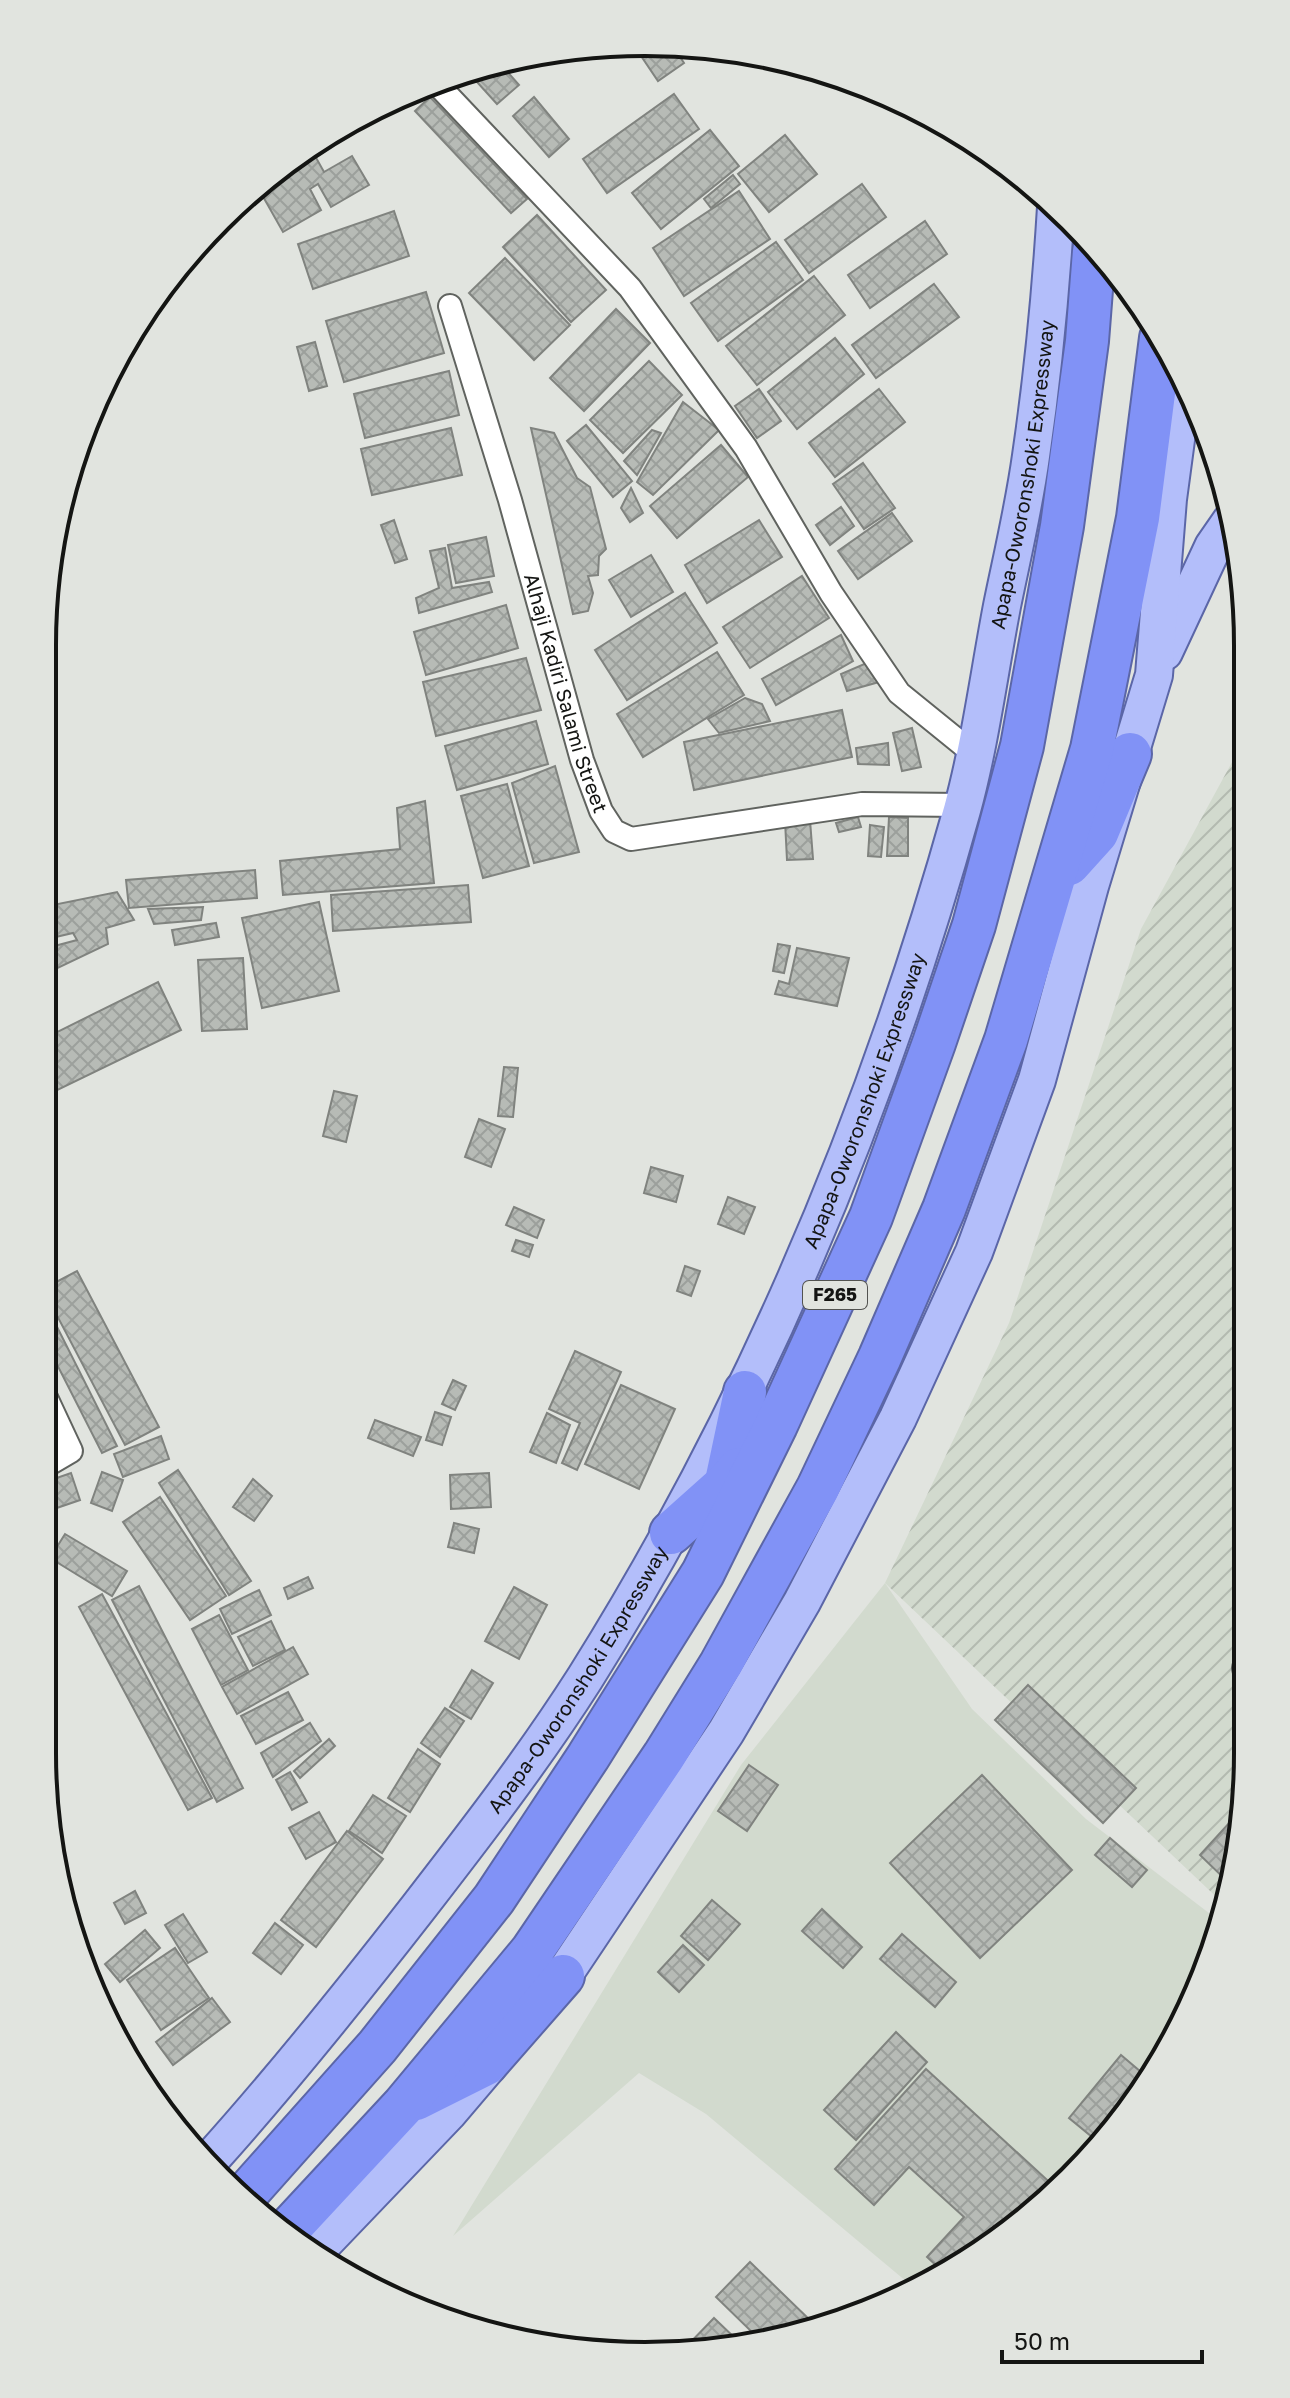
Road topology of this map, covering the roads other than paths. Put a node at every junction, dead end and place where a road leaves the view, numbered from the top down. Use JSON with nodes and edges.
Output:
{"nodes":[{"id":1,"x":444,"y":92,"type":"edge"},
{"id":2,"x":1055,"y":223,"type":"edge"},
{"id":3,"x":1093,"y":263,"type":"edge"},
{"id":4,"x":450,"y":306,"type":"dead end"},
{"id":5,"x":1159,"y":357,"type":"edge"},
{"id":6,"x":1181,"y":402,"type":"edge"},
{"id":7,"x":1223,"y":532,"type":"edge"},
{"id":8,"x":1154,"y":675,"type":"junction"},
{"id":9,"x":1111,"y":752,"type":"junction"},
{"id":10,"x":973,"y":753,"type":"junction"},
{"id":11,"x":963,"y":805,"type":"junction"},
{"id":12,"x":1072,"y":883,"type":"junction"},
{"id":13,"x":745,"y":1392,"type":"junction"},
{"id":14,"x":56,"y":1419,"type":"edge"},
{"id":15,"x":776,"y":1425,"type":"junction"},
{"id":16,"x":56,"y":1460,"type":"edge"},
{"id":17,"x":727,"y":1483,"type":"junction"},
{"id":18,"x":671,"y":1533,"type":"junction"},
{"id":19,"x":703,"y":1573,"type":"junction"},
{"id":20,"x":548,"y":1964,"type":"junction"},
{"id":21,"x":486,"y":2064,"type":"junction"},
{"id":22,"x":404,"y":2105,"type":"junction"},
{"id":23,"x":448,"y":2113,"type":"junction"},
{"id":24,"x":215,"y":2154,"type":"edge"},
{"id":25,"x":250,"y":2189,"type":"edge"},
{"id":26,"x":293,"y":2225,"type":"edge"},
{"id":27,"x":321,"y":2245,"type":"edge"}],
"edges":[{"from":1,"to":10,"type":"street"},
{"from":2,"to":10,"type":"main road","name":"Apapa-Oworonshoki Expressway"},
{"from":3,"to":15,"type":"highway","number":"F265"},
{"from":4,"to":11,"type":"street","name":"Alhaji Kadiri Salami Street"},
{"from":5,"to":9,"type":"highway"},
{"from":6,"to":8,"type":"main road"},
{"from":7,"to":8,"type":"main road"},
{"from":8,"to":9,"type":"main road"},
{"from":9,"to":12,"type":"highway"},
{"from":9,"to":12,"type":"highway"},
{"from":10,"to":11,"type":"main road","name":"Apapa-Oworonshoki Expressway"},
{"from":11,"to":13,"type":"main road","name":"Apapa-Oworonshoki Expressway"},
{"from":12,"to":20,"type":"highway"},
{"from":13,"to":17,"type":"highway"},
{"from":13,"to":18,"type":"main road","name":"Apapa-Oworonshoki Expressway"},
{"from":14,"to":16,"type":"street"},
{"from":15,"to":17,"type":"highway"},
{"from":15,"to":19,"type":"highway","number":"F265"},
{"from":17,"to":18,"type":"highway"},
{"from":17,"to":19,"type":"highway"},
{"from":18,"to":24,"type":"main road","name":"Apapa-Oworonshoki Expressway"},
{"from":19,"to":25,"type":"highway","number":"F265"},
{"from":20,"to":21,"type":"highway"},
{"from":20,"to":22,"type":"highway"},
{"from":20,"to":23,"type":"main road"},
{"from":21,"to":22,"type":"highway"},
{"from":21,"to":23,"type":"highway"},
{"from":22,"to":26,"type":"highway"},
{"from":23,"to":27,"type":"main road"}]}
